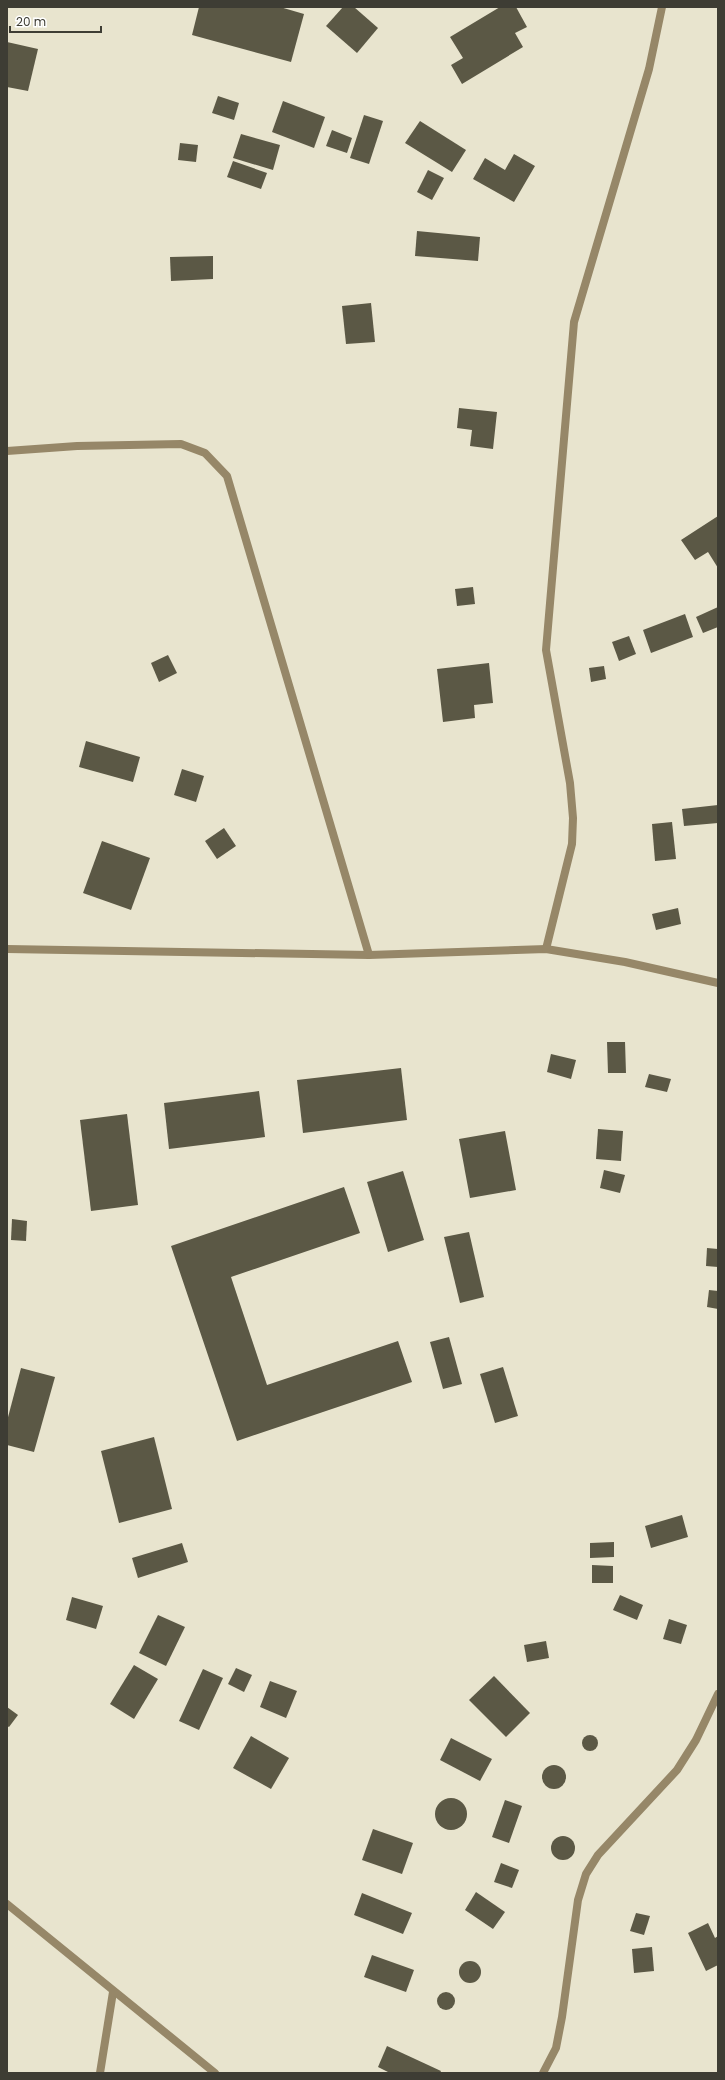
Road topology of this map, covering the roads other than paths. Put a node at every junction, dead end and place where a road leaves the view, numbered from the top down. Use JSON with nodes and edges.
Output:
{"nodes":[{"id":1,"x":662,"y":7,"type":"edge"},
{"id":2,"x":7,"y":451,"type":"edge"},
{"id":3,"x":7,"y":949,"type":"edge"},
{"id":4,"x":546,"y":950,"type":"junction"},
{"id":5,"x":369,"y":955,"type":"junction"},
{"id":6,"x":718,"y":983,"type":"edge"},
{"id":7,"x":718,"y":1694,"type":"edge"},
{"id":8,"x":7,"y":1904,"type":"edge"},
{"id":9,"x":113,"y":1992,"type":"junction"},
{"id":10,"x":100,"y":2073,"type":"edge"},
{"id":11,"x":215,"y":2073,"type":"edge"},
{"id":12,"x":543,"y":2073,"type":"edge"}],
"edges":[{"from":1,"to":4,"type":"street"},
{"from":2,"to":5,"type":"street"},
{"from":3,"to":5,"type":"street"},
{"from":4,"to":5,"type":"street"},
{"from":4,"to":6,"type":"street"},
{"from":7,"to":12,"type":"street"},
{"from":8,"to":9,"type":"street"},
{"from":9,"to":10,"type":"street"},
{"from":9,"to":11,"type":"street"}]}
